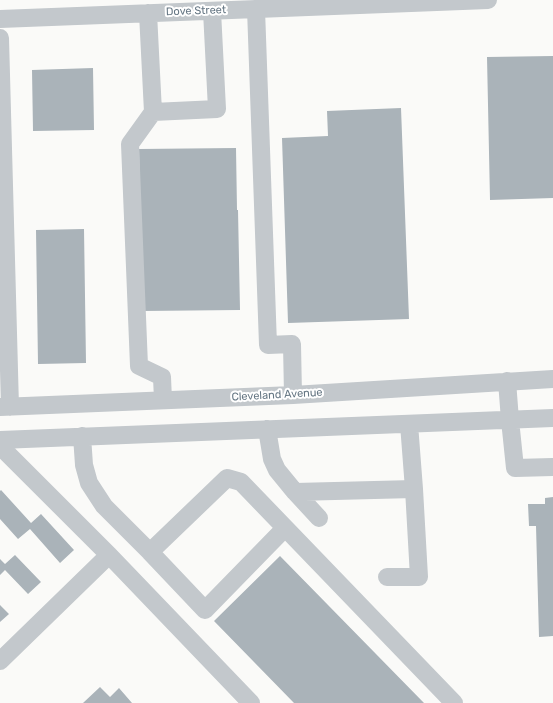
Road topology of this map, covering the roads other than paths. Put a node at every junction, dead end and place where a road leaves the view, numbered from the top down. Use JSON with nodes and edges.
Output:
{"nodes":[{"id":1,"x":488,"y":0,"type":"edge"},
{"id":2,"x":78,"y":8,"type":"edge"},
{"id":3,"x":256,"y":9,"type":"junction"},
{"id":4,"x":212,"y":11,"type":"junction"},
{"id":5,"x":148,"y":13,"type":"junction"},
{"id":6,"x":0,"y":19,"type":"edge"},
{"id":7,"x":0,"y":38,"type":"edge"},
{"id":8,"x":153,"y":112,"type":"junction"},
{"id":9,"x":553,"y":379,"type":"edge"},
{"id":10,"x":507,"y":381,"type":"junction"},
{"id":11,"x":293,"y":394,"type":"junction"},
{"id":12,"x":163,"y":400,"type":"junction"},
{"id":13,"x":5,"y":407,"type":"edge"},
{"id":14,"x":553,"y":418,"type":"edge"},
{"id":15,"x":510,"y":420,"type":"junction"},
{"id":16,"x":409,"y":424,"type":"junction"},
{"id":17,"x":267,"y":429,"type":"junction"},
{"id":18,"x":82,"y":436,"type":"junction"},
{"id":19,"x":0,"y":440,"type":"edge"},
{"id":20,"x":0,"y":446,"type":"edge"},
{"id":21,"x":553,"y":467,"type":"edge"},
{"id":22,"x":414,"y":489,"type":"junction"},
{"id":23,"x":295,"y":492,"type":"junction"},
{"id":24,"x":320,"y":518,"type":"dead end"},
{"id":25,"x":285,"y":528,"type":"junction"},
{"id":26,"x":150,"y":552,"type":"junction"},
{"id":27,"x":108,"y":555,"type":"junction"},
{"id":28,"x":387,"y":577,"type":"dead end"},
{"id":29,"x":0,"y":661,"type":"edge"},
{"id":30,"x":251,"y":703,"type":"edge"},
{"id":31,"x":454,"y":703,"type":"edge"}],
"edges":[{"from":1,"to":3,"type":"street","name":"Dove Street"},
{"from":2,"to":5,"type":"street","name":"Dove Street"},
{"from":2,"to":6,"type":"street","name":"Dove Street"},
{"from":3,"to":4,"type":"street","name":"Dove Street"},
{"from":3,"to":11,"type":"street"},
{"from":4,"to":5,"type":"street","name":"Dove Street"},
{"from":4,"to":8,"type":"street"},
{"from":5,"to":8,"type":"street"},
{"from":7,"to":13,"type":"street"},
{"from":8,"to":12,"type":"street"},
{"from":9,"to":10,"type":"street","name":"Cleveland Avenue"},
{"from":10,"to":11,"type":"street","name":"Cleveland Avenue"},
{"from":10,"to":15,"type":"street"},
{"from":11,"to":12,"type":"street","name":"Cleveland Avenue"},
{"from":12,"to":13,"type":"street","name":"Cleveland Avenue"},
{"from":14,"to":15,"type":"street"},
{"from":15,"to":16,"type":"street"},
{"from":15,"to":21,"type":"street"},
{"from":16,"to":17,"type":"street"},
{"from":16,"to":22,"type":"street"},
{"from":17,"to":18,"type":"street"},
{"from":17,"to":23,"type":"street"},
{"from":18,"to":19,"type":"street"},
{"from":18,"to":26,"type":"street"},
{"from":20,"to":27,"type":"street"},
{"from":22,"to":23,"type":"street"},
{"from":22,"to":28,"type":"street"},
{"from":23,"to":24,"type":"street"},
{"from":25,"to":26,"type":"street"},
{"from":25,"to":26,"type":"street"},
{"from":25,"to":31,"type":"street"},
{"from":27,"to":29,"type":"street"},
{"from":27,"to":30,"type":"street"}]}
